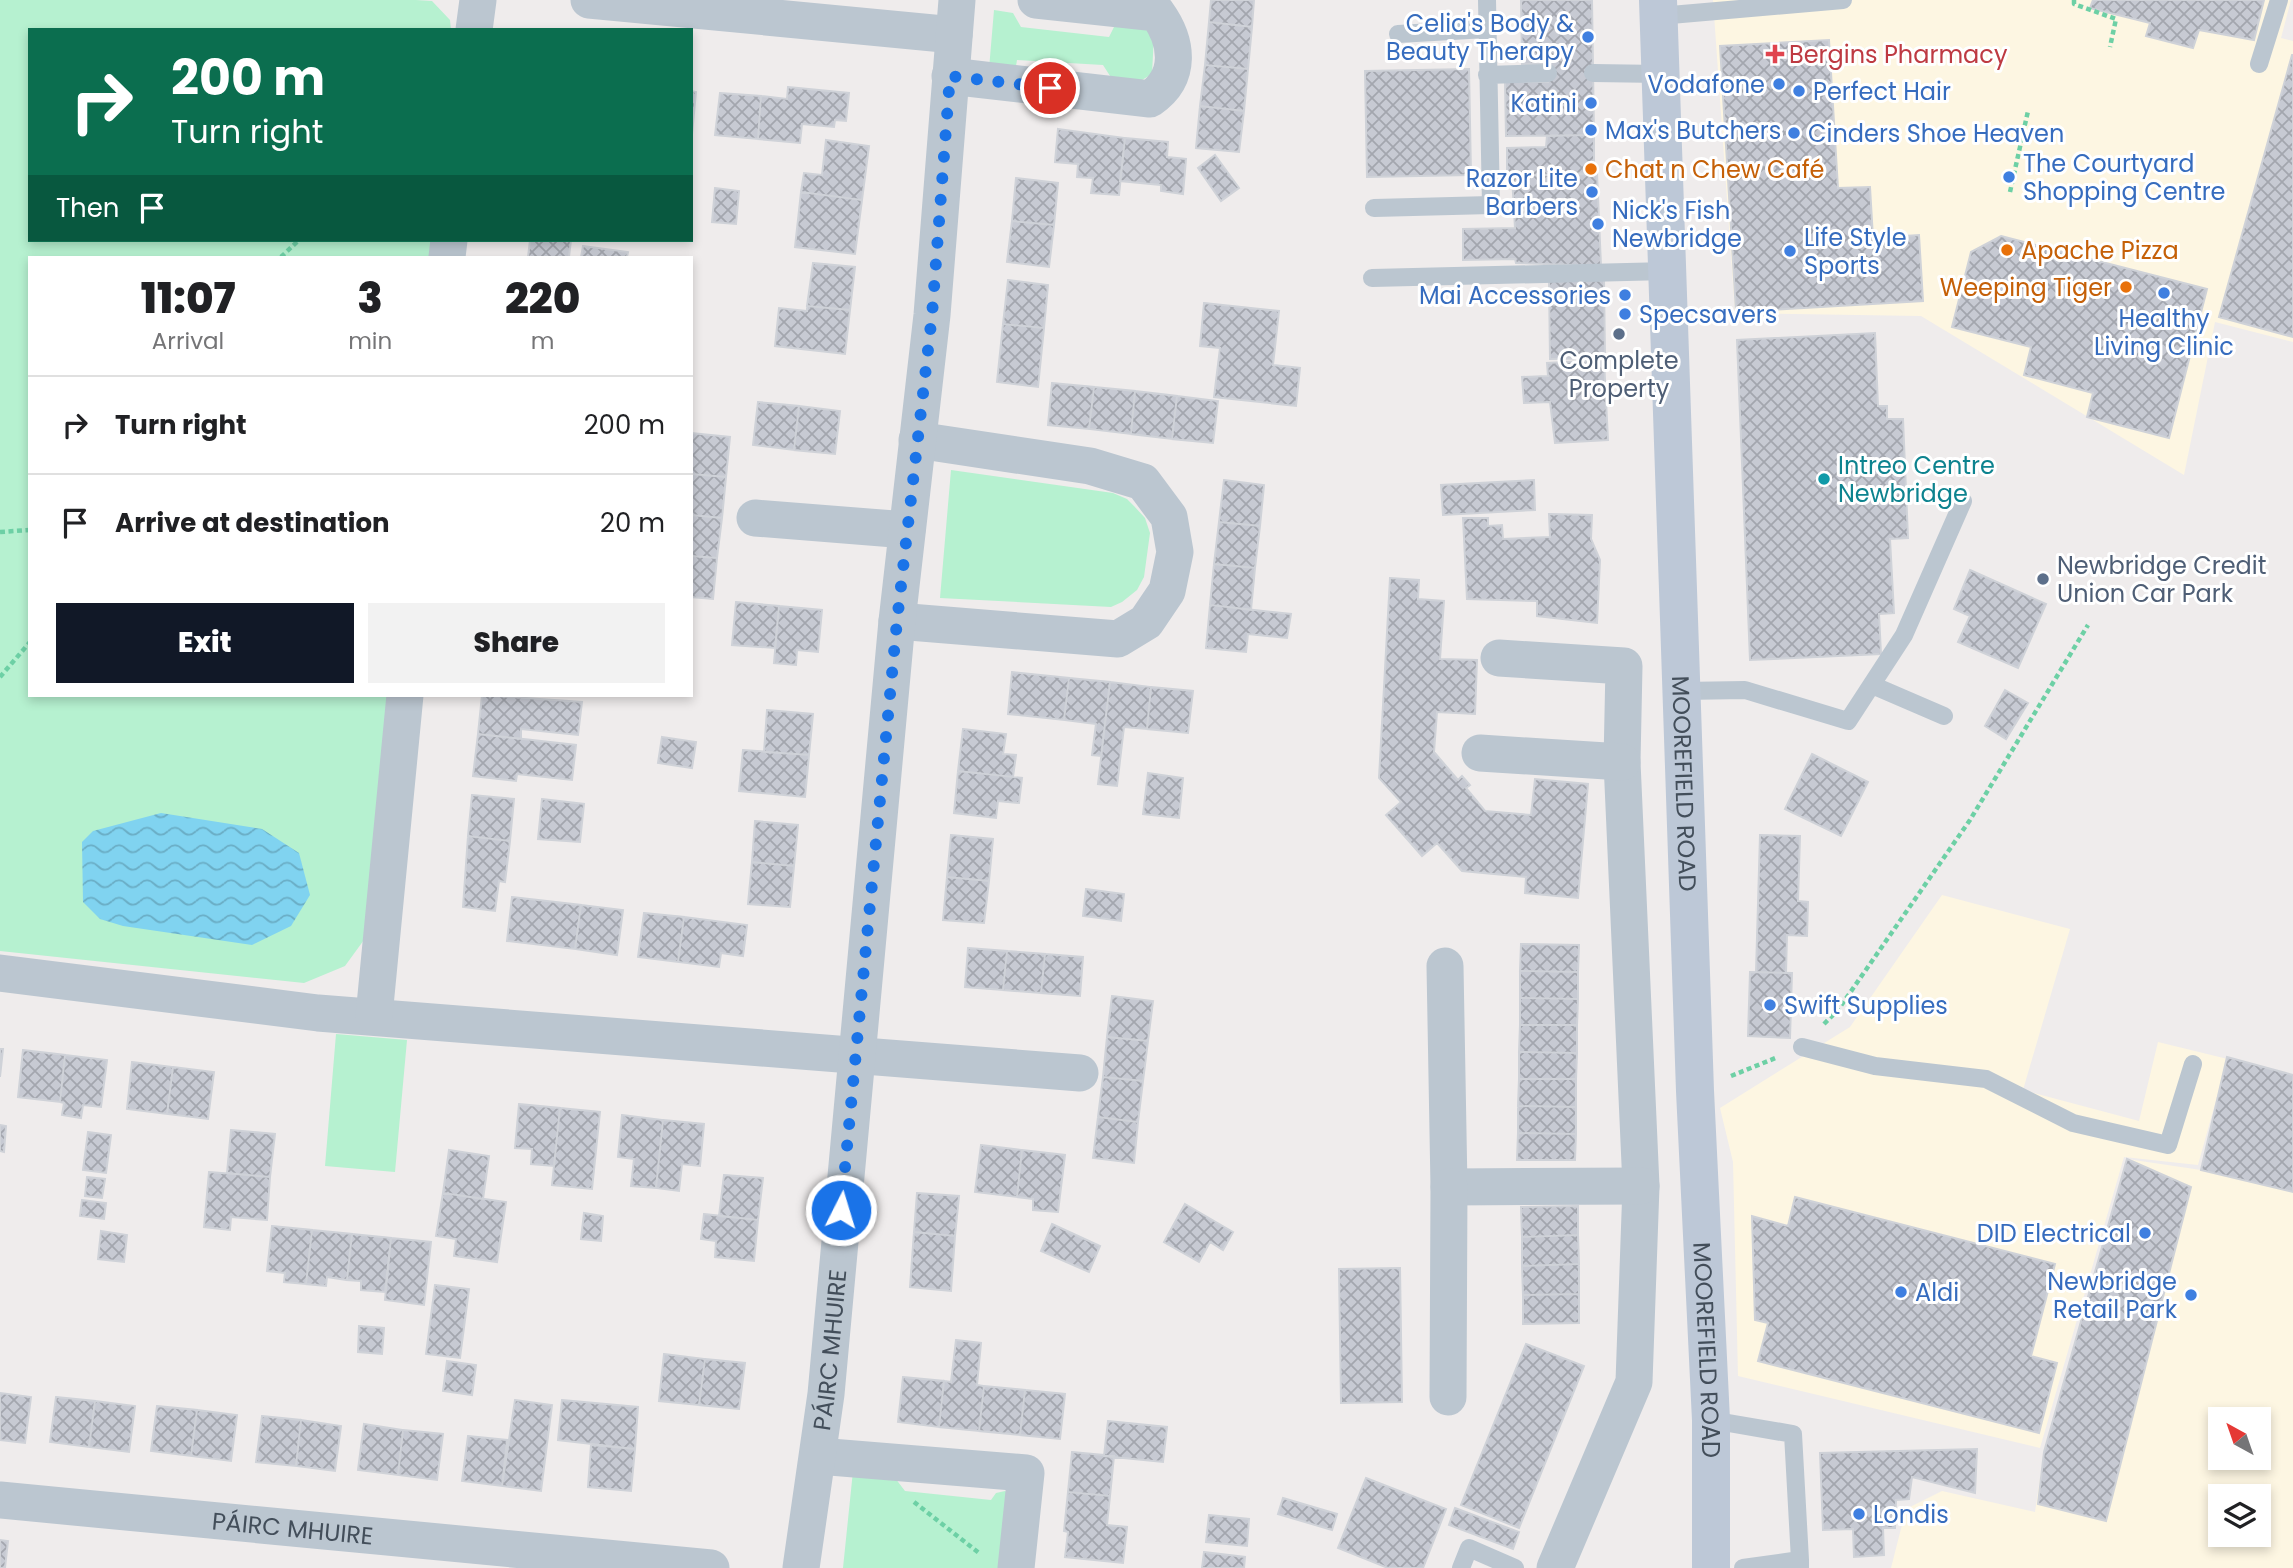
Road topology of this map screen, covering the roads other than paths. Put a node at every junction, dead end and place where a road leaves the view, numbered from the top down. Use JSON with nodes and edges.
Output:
{"nodes":[{"id":1,"x":478,"y":0,"type":"edge"},
{"id":2,"x":589,"y":0,"type":"edge"},
{"id":3,"x":1036,"y":0,"type":"edge"},
{"id":4,"x":1486,"y":0,"type":"edge"},
{"id":5,"x":1843,"y":0,"type":"edge"},
{"id":6,"x":2278,"y":0,"type":"edge"},
{"id":7,"x":1659,"y":8,"type":"edge"},
{"id":8,"x":956,"y":17,"type":"edge"},
{"id":9,"x":474,"y":28,"type":"edge"},
{"id":10,"x":1487,"y":29,"type":"junction"},
{"id":11,"x":1398,"y":34,"type":"dead end"},
{"id":12,"x":2259,"y":64,"type":"dead end"},
{"id":13,"x":1548,"y":73,"type":"dead end"},
{"id":14,"x":1593,"y":73,"type":"dead end"},
{"id":15,"x":1661,"y":74,"type":"junction"},
{"id":16,"x":1487,"y":75,"type":"junction"},
{"id":17,"x":950,"y":76,"type":"junction"},
{"id":18,"x":1374,"y":208,"type":"dead end"},
{"id":19,"x":1668,"y":271,"type":"junction"},
{"id":20,"x":1372,"y":278,"type":"dead end"},
{"id":21,"x":917,"y":440,"type":"junction"},
{"id":22,"x":1963,"y":501,"type":"dead end"},
{"id":23,"x":755,"y":518,"type":"dead end"},
{"id":24,"x":907,"y":530,"type":"junction"},
{"id":25,"x":897,"y":621,"type":"junction"},
{"id":26,"x":1499,"y":658,"type":"dead end"},
{"id":27,"x":1872,"y":685,"type":"junction"},
{"id":28,"x":1682,"y":691,"type":"junction"},
{"id":29,"x":404,"y":697,"type":"edge"},
{"id":30,"x":1944,"y":716,"type":"dead end"},
{"id":31,"x":1480,"y":752,"type":"dead end"},
{"id":32,"x":1622,"y":762,"type":"junction"},
{"id":33,"x":1445,"y":966,"type":"dead end"},
{"id":34,"x":0,"y":973,"type":"edge"},
{"id":35,"x":374,"y":1016,"type":"junction"},
{"id":36,"x":1802,"y":1047,"type":"road end"},
{"id":37,"x":855,"y":1053,"type":"junction"},
{"id":38,"x":2193,"y":1064,"type":"dead end"},
{"id":39,"x":1080,"y":1073,"type":"dead end"},
{"id":40,"x":1641,"y":1186,"type":"junction"},
{"id":41,"x":1449,"y":1187,"type":"junction"},
{"id":42,"x":1448,"y":1397,"type":"dead end"},
{"id":43,"x":1711,"y":1420,"type":"junction"},
{"id":44,"x":818,"y":1456,"type":"junction"},
{"id":45,"x":0,"y":1500,"type":"edge"},
{"id":46,"x":1001,"y":1564,"type":"edge"},
{"id":47,"x":1800,"y":1564,"type":"edge"},
{"id":48,"x":711,"y":1568,"type":"edge"},
{"id":49,"x":801,"y":1568,"type":"edge"},
{"id":50,"x":1461,"y":1568,"type":"edge"},
{"id":51,"x":1514,"y":1568,"type":"edge"},
{"id":52,"x":1555,"y":1568,"type":"edge"},
{"id":53,"x":1711,"y":1568,"type":"edge"},
{"id":54,"x":1743,"y":1568,"type":"edge"}],
"edges":[{"from":1,"to":9,"type":"street"},
{"from":2,"to":8,"type":"street"},
{"from":3,"to":17,"type":"street"},
{"from":4,"to":10,"type":"lane"},
{"from":5,"to":7,"type":"lane"},
{"from":6,"to":12,"type":"lane"},
{"from":7,"to":15,"type":"street","name":"MOOREFIELD ROAD"},
{"from":8,"to":17,"type":"street","name":"PÁIRC MHUIRE"},
{"from":10,"to":11,"type":"lane"},
{"from":10,"to":16,"type":"lane"},
{"from":13,"to":16,"type":"lane"},
{"from":14,"to":15,"type":"lane"},
{"from":15,"to":19,"type":"street","name":"MOOREFIELD ROAD"},
{"from":16,"to":18,"type":"lane"},
{"from":17,"to":21,"type":"street","name":"PÁIRC MHUIRE"},
{"from":19,"to":20,"type":"lane"},
{"from":19,"to":28,"type":"street","name":"MOOREFIELD ROAD"},
{"from":21,"to":24,"type":"street","name":"PÁIRC MHUIRE"},
{"from":21,"to":25,"type":"street"},
{"from":22,"to":27,"type":"lane"},
{"from":23,"to":24,"type":"street"},
{"from":24,"to":25,"type":"street","name":"PÁIRC MHUIRE"},
{"from":25,"to":37,"type":"street","name":"PÁIRC MHUIRE"},
{"from":26,"to":32,"type":"street"},
{"from":27,"to":28,"type":"lane"},
{"from":27,"to":30,"type":"lane"},
{"from":28,"to":43,"type":"street","name":"MOOREFIELD ROAD"},
{"from":29,"to":35,"type":"street"},
{"from":31,"to":32,"type":"street"},
{"from":32,"to":40,"type":"street"},
{"from":33,"to":41,"type":"street"},
{"from":34,"to":35,"type":"street"},
{"from":35,"to":37,"type":"street"},
{"from":36,"to":38,"type":"lane"},
{"from":37,"to":39,"type":"street"},
{"from":37,"to":44,"type":"street","name":"PÁIRC MHUIRE"},
{"from":40,"to":41,"type":"street"},
{"from":40,"to":52,"type":"street"},
{"from":41,"to":42,"type":"street"},
{"from":43,"to":47,"type":"lane"},
{"from":43,"to":53,"type":"street","name":"MOOREFIELD ROAD"},
{"from":44,"to":46,"type":"street"},
{"from":44,"to":49,"type":"street","name":"PÁIRC MHUIRE"},
{"from":45,"to":48,"type":"street","name":"PÁIRC MHUIRE"},
{"from":47,"to":54,"type":"lane"},
{"from":50,"to":51,"type":"lane"}]}
